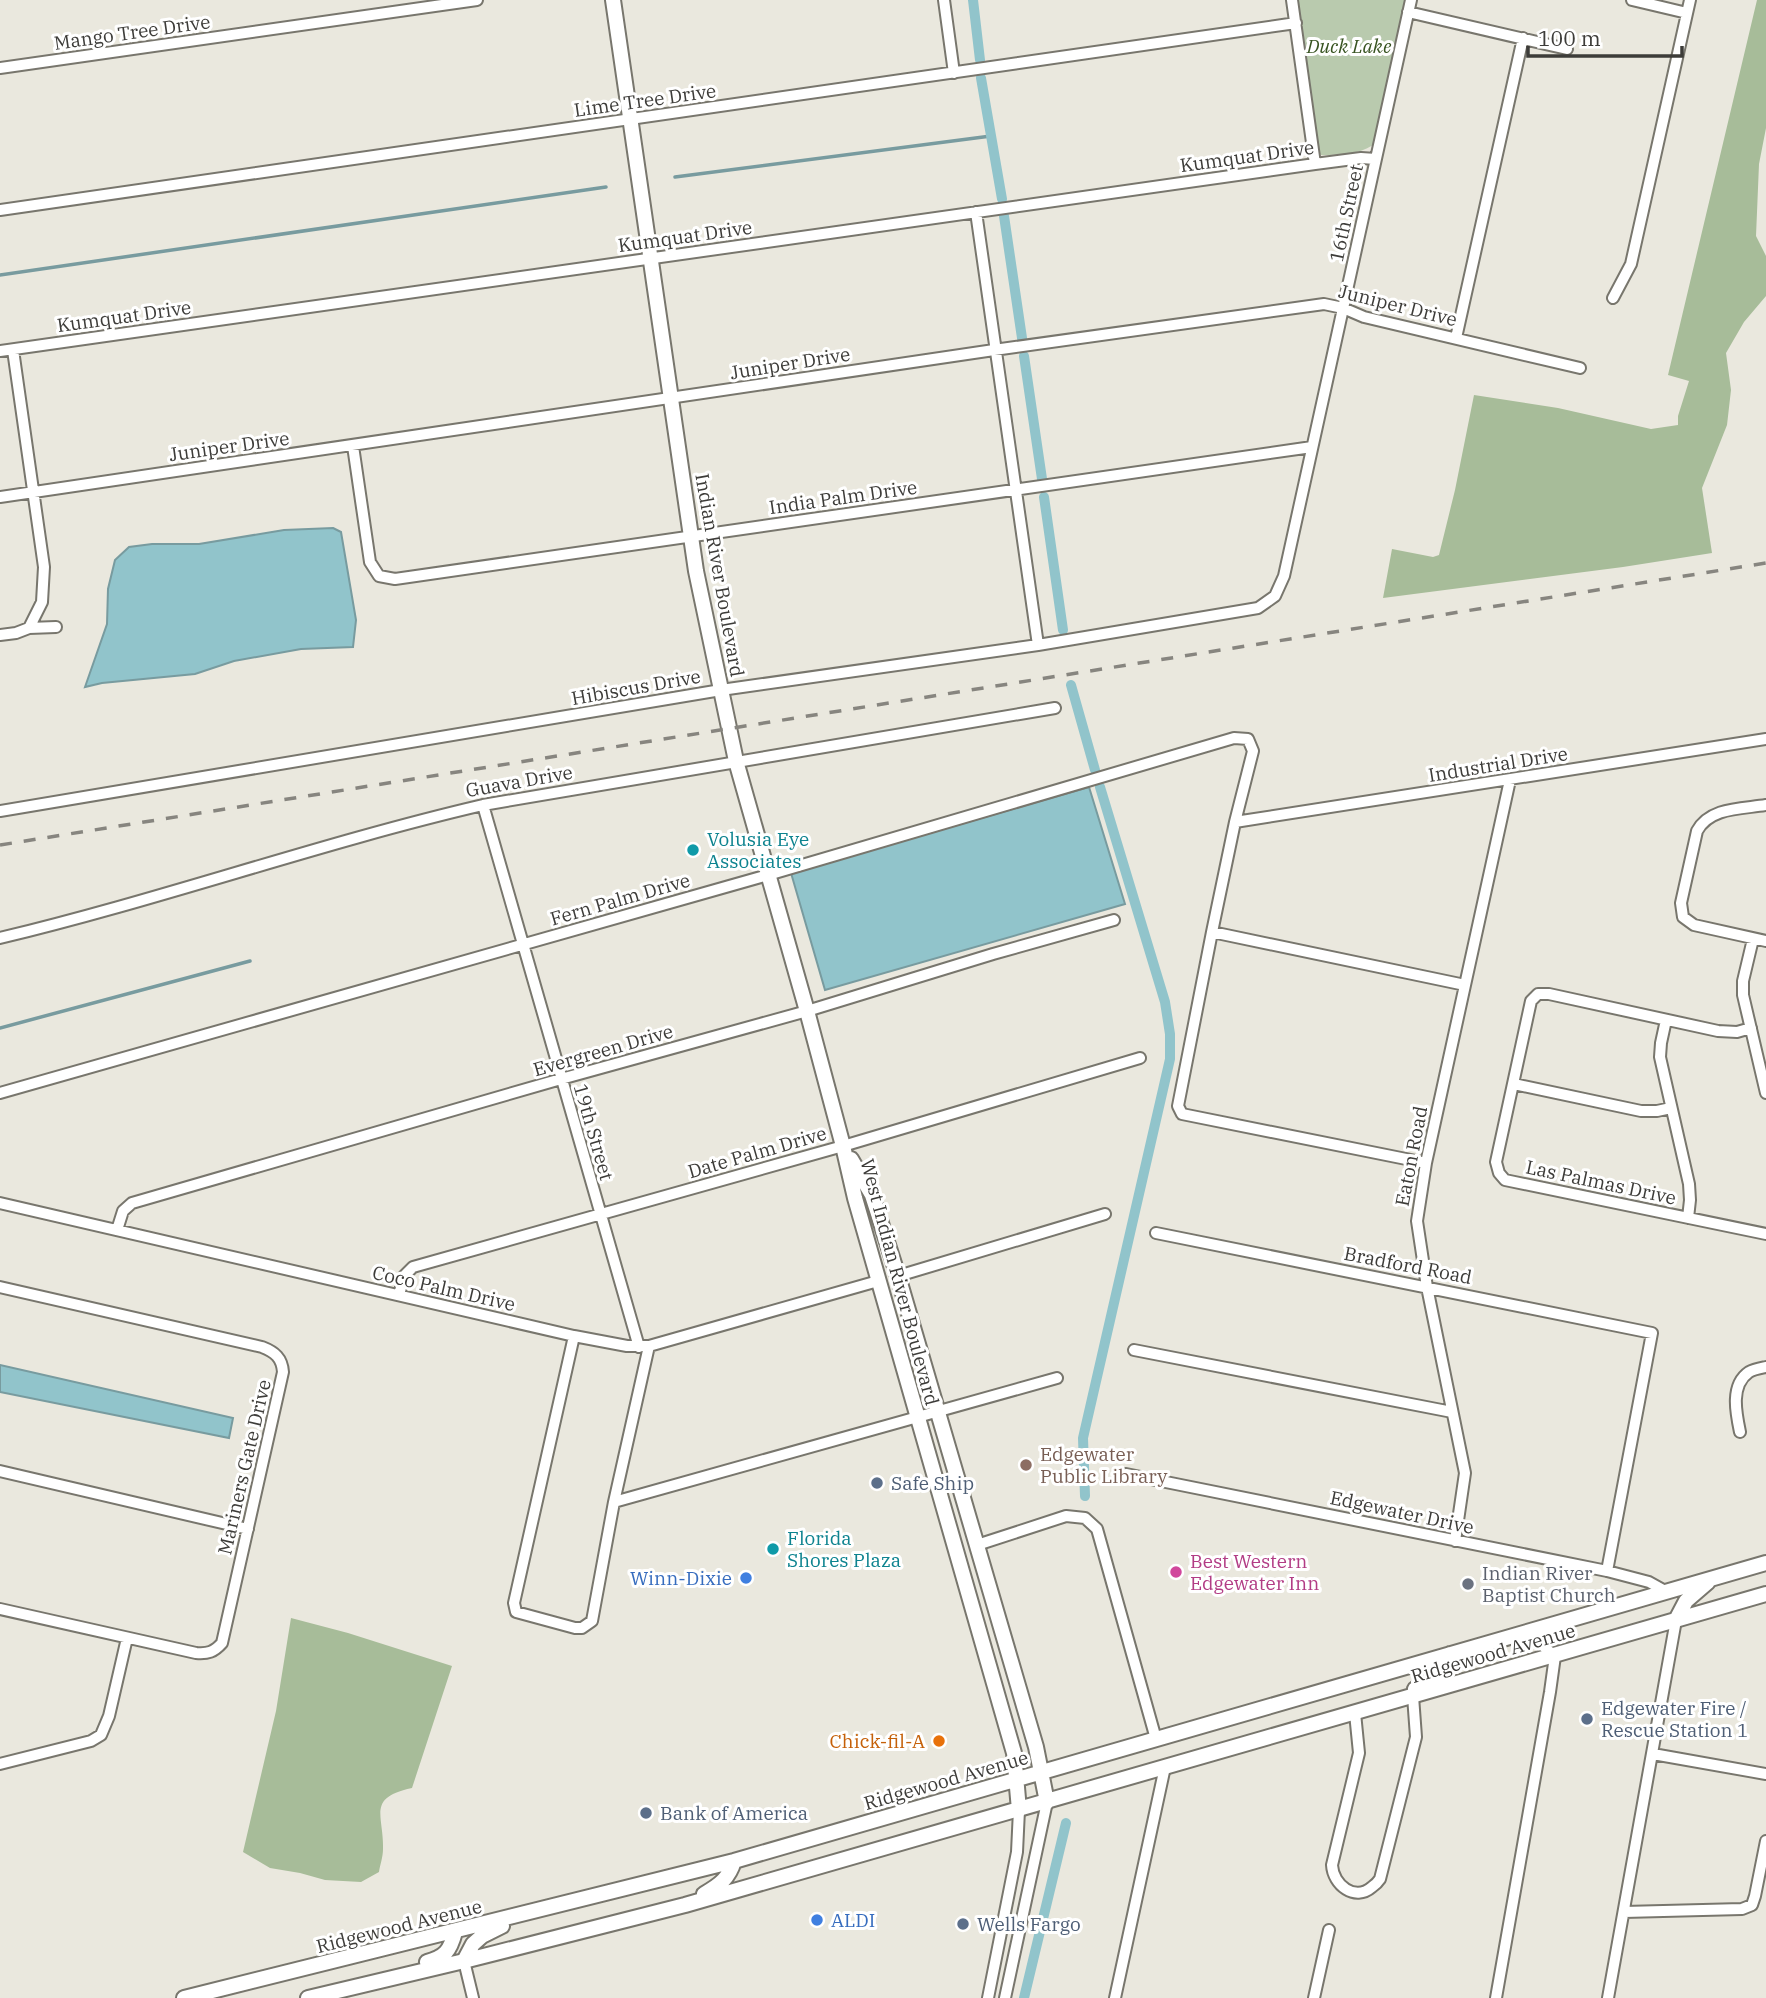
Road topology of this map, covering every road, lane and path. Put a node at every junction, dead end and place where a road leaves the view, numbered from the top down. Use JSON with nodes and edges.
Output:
{"nodes":[{"id":1,"x":477,"y":0,"type":"edge"},
{"id":2,"x":613,"y":0,"type":"edge"},
{"id":3,"x":944,"y":0,"type":"edge"},
{"id":4,"x":1292,"y":0,"type":"edge"},
{"id":5,"x":1411,"y":0,"type":"edge"},
{"id":6,"x":1632,"y":0,"type":"edge"},
{"id":7,"x":1690,"y":0,"type":"edge"},
{"id":8,"x":1408,"y":12,"type":"junction"},
{"id":9,"x":1687,"y":13,"type":"junction"},
{"id":10,"x":1296,"y":23,"type":"junction"},
{"id":11,"x":1523,"y":38,"type":"junction"},
{"id":12,"x":1567,"y":49,"type":"dead end"},
{"id":13,"x":0,"y":68,"type":"edge"},
{"id":14,"x":954,"y":73,"type":"junction"},
{"id":15,"x":630,"y":120,"type":"junction"},
{"id":16,"x":1376,"y":159,"type":"junction"},
{"id":17,"x":1315,"y":164,"type":"junction"},
{"id":18,"x":0,"y":210,"type":"edge"},
{"id":19,"x":975,"y":212,"type":"junction"},
{"id":20,"x":650,"y":259,"type":"junction"},
{"id":21,"x":1613,"y":298,"type":"dead end"},
{"id":22,"x":1343,"y":308,"type":"junction"},
{"id":23,"x":1456,"y":338,"type":"junction"},
{"id":24,"x":13,"y":350,"type":"junction"},
{"id":25,"x":994,"y":350,"type":"junction"},
{"id":26,"x":0,"y":352,"type":"edge"},
{"id":27,"x":1580,"y":368,"type":"dead end"},
{"id":28,"x":670,"y":399,"type":"junction"},
{"id":29,"x":353,"y":446,"type":"junction"},
{"id":30,"x":1312,"y":447,"type":"junction"},
{"id":31,"x":1015,"y":490,"type":"junction"},
{"id":32,"x":32,"y":492,"type":"junction"},
{"id":33,"x":0,"y":497,"type":"edge"},
{"id":34,"x":691,"y":536,"type":"junction"},
{"id":35,"x":1275,"y":596,"type":"joint"},
{"id":36,"x":56,"y":627,"type":"dead end"},
{"id":37,"x":29,"y":628,"type":"junction"},
{"id":38,"x":0,"y":635,"type":"edge"},
{"id":39,"x":1038,"y":645,"type":"junction"},
{"id":40,"x":721,"y":691,"type":"junction"},
{"id":41,"x":1055,"y":708,"type":"dead end"},
{"id":42,"x":1766,"y":739,"type":"edge"},
{"id":43,"x":736,"y":761,"type":"junction"},
{"id":44,"x":1510,"y":779,"type":"junction"},
{"id":45,"x":483,"y":805,"type":"junction"},
{"id":46,"x":1766,"y":805,"type":"edge"},
{"id":47,"x":0,"y":811,"type":"edge"},
{"id":48,"x":1235,"y":822,"type":"junction"},
{"id":49,"x":768,"y":875,"type":"junction"},
{"id":50,"x":1114,"y":920,"type":"dead end"},
{"id":51,"x":1212,"y":932,"type":"junction"},
{"id":52,"x":0,"y":938,"type":"edge"},
{"id":53,"x":1753,"y":939,"type":"junction"},
{"id":54,"x":1766,"y":941,"type":"edge"},
{"id":55,"x":523,"y":946,"type":"junction"},
{"id":56,"x":1465,"y":985,"type":"junction"},
{"id":57,"x":807,"y":1012,"type":"junction"},
{"id":58,"x":1667,"y":1020,"type":"junction"},
{"id":59,"x":1751,"y":1028,"type":"junction"},
{"id":60,"x":1140,"y":1058,"type":"dead end"},
{"id":61,"x":561,"y":1079,"type":"junction"},
{"id":62,"x":1514,"y":1084,"type":"junction"},
{"id":63,"x":0,"y":1093,"type":"edge"},
{"id":64,"x":1766,"y":1093,"type":"edge"},
{"id":65,"x":1671,"y":1108,"type":"junction"},
{"id":66,"x":843,"y":1146,"type":"junction"},
{"id":67,"x":1426,"y":1163,"type":"junction"},
{"id":68,"x":0,"y":1204,"type":"edge"},
{"id":69,"x":1105,"y":1214,"type":"dead end"},
{"id":70,"x":600,"y":1215,"type":"junction"},
{"id":71,"x":1688,"y":1218,"type":"junction"},
{"id":72,"x":117,"y":1230,"type":"junction"},
{"id":73,"x":1156,"y":1233,"type":"dead end"},
{"id":74,"x":1766,"y":1234,"type":"edge"},
{"id":75,"x":898,"y":1276,"type":"junction"},
{"id":76,"x":878,"y":1281,"type":"junction"},
{"id":77,"x":0,"y":1287,"type":"edge"},
{"id":78,"x":1427,"y":1287,"type":"junction"},
{"id":79,"x":399,"y":1295,"type":"junction"},
{"id":80,"x":574,"y":1336,"type":"junction"},
{"id":81,"x":644,"y":1347,"type":"junction"},
{"id":82,"x":1134,"y":1350,"type":"dead end"},
{"id":83,"x":1766,"y":1367,"type":"edge"},
{"id":84,"x":1057,"y":1378,"type":"dead end"},
{"id":85,"x":939,"y":1411,"type":"junction"},
{"id":86,"x":1452,"y":1412,"type":"junction"},
{"id":87,"x":917,"y":1417,"type":"junction"},
{"id":88,"x":1740,"y":1432,"type":"dead end"},
{"id":89,"x":0,"y":1471,"type":"edge"},
{"id":90,"x":1126,"y":1474,"type":"dead end"},
{"id":91,"x":614,"y":1502,"type":"junction"},
{"id":92,"x":248,"y":1529,"type":"junction"},
{"id":93,"x":1455,"y":1541,"type":"junction"},
{"id":94,"x":977,"y":1545,"type":"junction"},
{"id":95,"x":1766,"y":1563,"type":"edge"},
{"id":96,"x":1607,"y":1571,"type":"junction"},
{"id":97,"x":1712,"y":1578,"type":"junction"},
{"id":98,"x":1667,"y":1592,"type":"junction"},
{"id":99,"x":1766,"y":1594,"type":"edge"},
{"id":100,"x":0,"y":1609,"type":"edge"},
{"id":101,"x":1676,"y":1620,"type":"junction"},
{"id":102,"x":1522,"y":1634,"type":"junction"},
{"id":103,"x":127,"y":1638,"type":"junction"},
{"id":104,"x":1450,"y":1654,"type":"junction"},
{"id":105,"x":1555,"y":1656,"type":"junction"},
{"id":106,"x":1413,"y":1696,"type":"junction"},
{"id":107,"x":1392,"y":1702,"type":"junction"},
{"id":108,"x":1356,"y":1713,"type":"junction"},
{"id":109,"x":1156,"y":1739,"type":"junction"},
{"id":110,"x":1653,"y":1754,"type":"junction"},
{"id":111,"x":0,"y":1764,"type":"edge"},
{"id":112,"x":1165,"y":1767,"type":"junction"},
{"id":113,"x":1042,"y":1772,"type":"junction"},
{"id":114,"x":1766,"y":1774,"type":"edge"},
{"id":115,"x":1017,"y":1779,"type":"junction"},
{"id":116,"x":1047,"y":1802,"type":"junction"},
{"id":117,"x":1019,"y":1810,"type":"junction"},
{"id":118,"x":1766,"y":1841,"type":"edge"},
{"id":119,"x":734,"y":1861,"type":"junction"},
{"id":120,"x":1009,"y":1896,"type":"junction"},
{"id":121,"x":1027,"y":1899,"type":"junction"},
{"id":122,"x":685,"y":1905,"type":"junction"},
{"id":123,"x":1625,"y":1912,"type":"junction"},
{"id":124,"x":515,"y":1917,"type":"junction"},
{"id":125,"x":1329,"y":1930,"type":"dead end"},
{"id":126,"x":455,"y":1932,"type":"junction"},
{"id":127,"x":464,"y":1961,"type":"junction"},
{"id":128,"x":280,"y":1975,"type":"junction"},
{"id":129,"x":394,"y":1977,"type":"junction"},
{"id":130,"x":184,"y":1998,"type":"edge"},
{"id":131,"x":220,"y":1998,"type":"edge"},
{"id":132,"x":308,"y":1998,"type":"edge"},
{"id":133,"x":473,"y":1998,"type":"edge"},
{"id":134,"x":988,"y":1998,"type":"edge"},
{"id":135,"x":1005,"y":1998,"type":"edge"},
{"id":136,"x":1115,"y":1998,"type":"edge"},
{"id":137,"x":1314,"y":1998,"type":"edge"},
{"id":138,"x":1496,"y":1998,"type":"edge"},
{"id":139,"x":1608,"y":1998,"type":"edge"}],
"edges":[{"from":1,"to":13,"type":"street","name":"Mango Tree Drive"},
{"from":2,"to":15,"type":"main road","name":"Indian River Boulevard"},
{"from":3,"to":14,"type":"street"},
{"from":4,"to":10,"type":"street"},
{"from":5,"to":8,"type":"street","name":"16th Street"},
{"from":6,"to":9,"type":"street"},
{"from":7,"to":9,"type":"street"},
{"from":8,"to":11,"type":"street"},
{"from":8,"to":16,"type":"street","name":"16th Street"},
{"from":9,"to":21,"type":"street"},
{"from":10,"to":14,"type":"street","name":"Lime Tree Drive"},
{"from":10,"to":17,"type":"street"},
{"from":11,"to":12,"type":"street"},
{"from":11,"to":23,"type":"street"},
{"from":14,"to":15,"type":"street","name":"Lime Tree Drive"},
{"from":15,"to":18,"type":"street","name":"Lime Tree Drive"},
{"from":15,"to":20,"type":"main road","name":"Indian River Boulevard"},
{"from":16,"to":17,"type":"street","name":"Kumquat Drive"},
{"from":16,"to":22,"type":"street","name":"16th Street"},
{"from":17,"to":19,"type":"street","name":"Kumquat Drive"},
{"from":19,"to":20,"type":"street","name":"Kumquat Drive"},
{"from":19,"to":25,"type":"street"},
{"from":20,"to":24,"type":"street","name":"Kumquat Drive"},
{"from":20,"to":28,"type":"main road","name":"Indian River Boulevard"},
{"from":22,"to":23,"type":"street","name":"Juniper Drive"},
{"from":22,"to":25,"type":"street","name":"Juniper Drive"},
{"from":22,"to":30,"type":"street","name":"16th Street"},
{"from":23,"to":27,"type":"street","name":"Juniper Drive"},
{"from":24,"to":26,"type":"street","name":"Kumquat Drive"},
{"from":24,"to":32,"type":"street"},
{"from":25,"to":28,"type":"street","name":"Juniper Drive"},
{"from":25,"to":31,"type":"street"},
{"from":28,"to":29,"type":"street","name":"Juniper Drive"},
{"from":28,"to":34,"type":"main road","name":"Indian River Boulevard"},
{"from":29,"to":32,"type":"street","name":"Juniper Drive"},
{"from":29,"to":34,"type":"street","name":"India Palm Drive"},
{"from":30,"to":31,"type":"street","name":"India Palm Drive"},
{"from":30,"to":35,"type":"street","name":"16th Street"},
{"from":31,"to":34,"type":"street","name":"India Palm Drive"},
{"from":31,"to":39,"type":"street"},
{"from":32,"to":33,"type":"street","name":"Juniper Drive"},
{"from":32,"to":37,"type":"street"},
{"from":34,"to":40,"type":"main road","name":"Indian River Boulevard"},
{"from":35,"to":39,"type":"street","name":"Hibiscus Drive"},
{"from":36,"to":37,"type":"street"},
{"from":37,"to":38,"type":"street"},
{"from":39,"to":40,"type":"street","name":"Hibiscus Drive"},
{"from":40,"to":43,"type":"main road","name":"Indian River Boulevard"},
{"from":40,"to":47,"type":"street","name":"Hibiscus Drive"},
{"from":41,"to":43,"type":"street","name":"Guava Drive"},
{"from":42,"to":44,"type":"street","name":"Industrial Drive"},
{"from":43,"to":45,"type":"street","name":"Guava Drive"},
{"from":43,"to":49,"type":"main road","name":"Indian River Boulevard"},
{"from":44,"to":48,"type":"street","name":"Industrial Drive"},
{"from":44,"to":56,"type":"street","name":"Eaton Road"},
{"from":45,"to":52,"type":"street","name":"Guava Drive"},
{"from":45,"to":55,"type":"street","name":"19th Street"},
{"from":46,"to":53,"type":"street"},
{"from":48,"to":49,"type":"street","name":"Fern Palm Drive"},
{"from":48,"to":51,"type":"street"},
{"from":49,"to":55,"type":"street","name":"Fern Palm Drive"},
{"from":49,"to":57,"type":"main road","name":"Indian River Boulevard"},
{"from":50,"to":57,"type":"street","name":"Evergreen Drive"},
{"from":51,"to":56,"type":"street"},
{"from":51,"to":67,"type":"street"},
{"from":53,"to":54,"type":"street"},
{"from":53,"to":59,"type":"street"},
{"from":55,"to":61,"type":"street","name":"19th Street"},
{"from":55,"to":63,"type":"street","name":"Fern Palm Drive"},
{"from":56,"to":67,"type":"street","name":"Eaton Road"},
{"from":57,"to":61,"type":"street","name":"Evergreen Drive"},
{"from":57,"to":66,"type":"main road","name":"Indian River Boulevard"},
{"from":58,"to":59,"type":"street","name":"Las Palmas Drive"},
{"from":58,"to":62,"type":"street","name":"Las Palmas Drive"},
{"from":58,"to":65,"type":"street"},
{"from":59,"to":64,"type":"street"},
{"from":60,"to":66,"type":"street","name":"Date Palm Drive"},
{"from":61,"to":70,"type":"street","name":"19th Street"},
{"from":61,"to":72,"type":"street","name":"Evergreen Drive"},
{"from":62,"to":65,"type":"street"},
{"from":62,"to":71,"type":"street","name":"Las Palmas Drive"},
{"from":65,"to":71,"type":"street"},
{"from":66,"to":70,"type":"street","name":"Date Palm Drive"},
{"from":66,"to":75,"type":"main road","name":"West Indian River Boulevard"},
{"from":66,"to":76,"type":"main road","name":"West Indian River Boulevard"},
{"from":67,"to":78,"type":"street","name":"Eaton Road"},
{"from":68,"to":72,"type":"street","name":"Coco Palm Drive"},
{"from":69,"to":75,"type":"street"},
{"from":70,"to":79,"type":"street","name":"Date Palm Drive"},
{"from":70,"to":81,"type":"street","name":"19th Street"},
{"from":71,"to":74,"type":"street","name":"Las Palmas Drive"},
{"from":72,"to":79,"type":"street","name":"Coco Palm Drive"},
{"from":73,"to":78,"type":"street","name":"Bradford Road"},
{"from":75,"to":85,"type":"main road","name":"West Indian River Boulevard"},
{"from":76,"to":81,"type":"street","name":"Coco Palm Drive"},
{"from":76,"to":87,"type":"main road","name":"West Indian River Boulevard"},
{"from":77,"to":92,"type":"street","name":"Mariners Gate Drive"},
{"from":78,"to":86,"type":"street","name":"Eaton Road"},
{"from":78,"to":96,"type":"street","name":"Bradford Road"},
{"from":79,"to":80,"type":"street","name":"Coco Palm Drive"},
{"from":80,"to":81,"type":"street","name":"Coco Palm Drive"},
{"from":80,"to":91,"type":"street","name":"19th Street"},
{"from":81,"to":91,"type":"street","name":"19th Street"},
{"from":82,"to":86,"type":"street"},
{"from":83,"to":88,"type":"street"},
{"from":84,"to":85,"type":"street"},
{"from":85,"to":87,"type":"street"},
{"from":85,"to":94,"type":"main road","name":"West Indian River Boulevard"},
{"from":86,"to":93,"type":"street","name":"Eaton Road"},
{"from":87,"to":91,"type":"street"},
{"from":87,"to":115,"type":"main road","name":"West Indian River Boulevard"},
{"from":89,"to":92,"type":"street"},
{"from":90,"to":93,"type":"street","name":"Edgewater Drive"},
{"from":92,"to":103,"type":"street","name":"Mariners Gate Drive"},
{"from":93,"to":96,"type":"street","name":"Edgewater Drive"},
{"from":94,"to":109,"type":"street"},
{"from":94,"to":113,"type":"main road","name":"West Indian River Boulevard"},
{"from":95,"to":97,"type":"main road","name":"Ridgewood Avenue"},
{"from":96,"to":98,"type":"street","name":"Edgewater Drive"},
{"from":97,"to":98,"type":"main road","name":"Ridgewood Avenue"},
{"from":97,"to":101,"type":"main road","name":"Ridgewood Avenue"},
{"from":98,"to":102,"type":"main road","name":"Ridgewood Avenue"},
{"from":99,"to":101,"type":"main road","name":"Ridgewood Avenue"},
{"from":100,"to":103,"type":"street","name":"Mariners Gate Drive"},
{"from":101,"to":105,"type":"main road","name":"Ridgewood Avenue"},
{"from":101,"to":110,"type":"street"},
{"from":102,"to":104,"type":"main road","name":"Ridgewood Avenue"},
{"from":102,"to":105,"type":"street"},
{"from":103,"to":111,"type":"street"},
{"from":104,"to":107,"type":"main road"},
{"from":104,"to":109,"type":"main road","name":"Ridgewood Avenue"},
{"from":105,"to":106,"type":"main road","name":"Ridgewood Avenue"},
{"from":105,"to":138,"type":"street"},
{"from":106,"to":107,"type":"main road","name":"Ridgewood Avenue"},
{"from":106,"to":108,"type":"street"},
{"from":107,"to":108,"type":"main road","name":"Ridgewood Avenue"},
{"from":108,"to":112,"type":"main road","name":"Ridgewood Avenue"},
{"from":109,"to":113,"type":"main road","name":"Ridgewood Avenue"},
{"from":110,"to":114,"type":"street"},
{"from":110,"to":123,"type":"street"},
{"from":112,"to":116,"type":"main road","name":"Ridgewood Avenue"},
{"from":112,"to":136,"type":"street"},
{"from":113,"to":115,"type":"main road","name":"Ridgewood Avenue"},
{"from":113,"to":116,"type":"main road","name":"West Indian River Boulevard"},
{"from":115,"to":117,"type":"main road","name":"West Indian River Boulevard"},
{"from":115,"to":119,"type":"main road","name":"Ridgewood Avenue"},
{"from":116,"to":117,"type":"main road","name":"Ridgewood Avenue"},
{"from":116,"to":121,"type":"street"},
{"from":117,"to":120,"type":"street"},
{"from":117,"to":122,"type":"main road","name":"Ridgewood Avenue"},
{"from":118,"to":123,"type":"street"},
{"from":119,"to":122,"type":"main road"},
{"from":119,"to":124,"type":"main road","name":"Ridgewood Avenue"},
{"from":120,"to":121,"type":"street"},
{"from":120,"to":134,"type":"street"},
{"from":121,"to":135,"type":"street"},
{"from":122,"to":127,"type":"main road","name":"Ridgewood Avenue"},
{"from":123,"to":139,"type":"street"},
{"from":124,"to":126,"type":"main road","name":"Ridgewood Avenue"},
{"from":124,"to":127,"type":"main road"},
{"from":125,"to":137,"type":"street"},
{"from":126,"to":128,"type":"main road","name":"Ridgewood Avenue"},
{"from":126,"to":129,"type":"main road"},
{"from":127,"to":129,"type":"main road","name":"Ridgewood Avenue"},
{"from":127,"to":133,"type":"street"},
{"from":128,"to":130,"type":"main road","name":"Ridgewood Avenue"},
{"from":128,"to":131,"type":"main road"},
{"from":129,"to":132,"type":"main road","name":"Ridgewood Avenue"}]}
